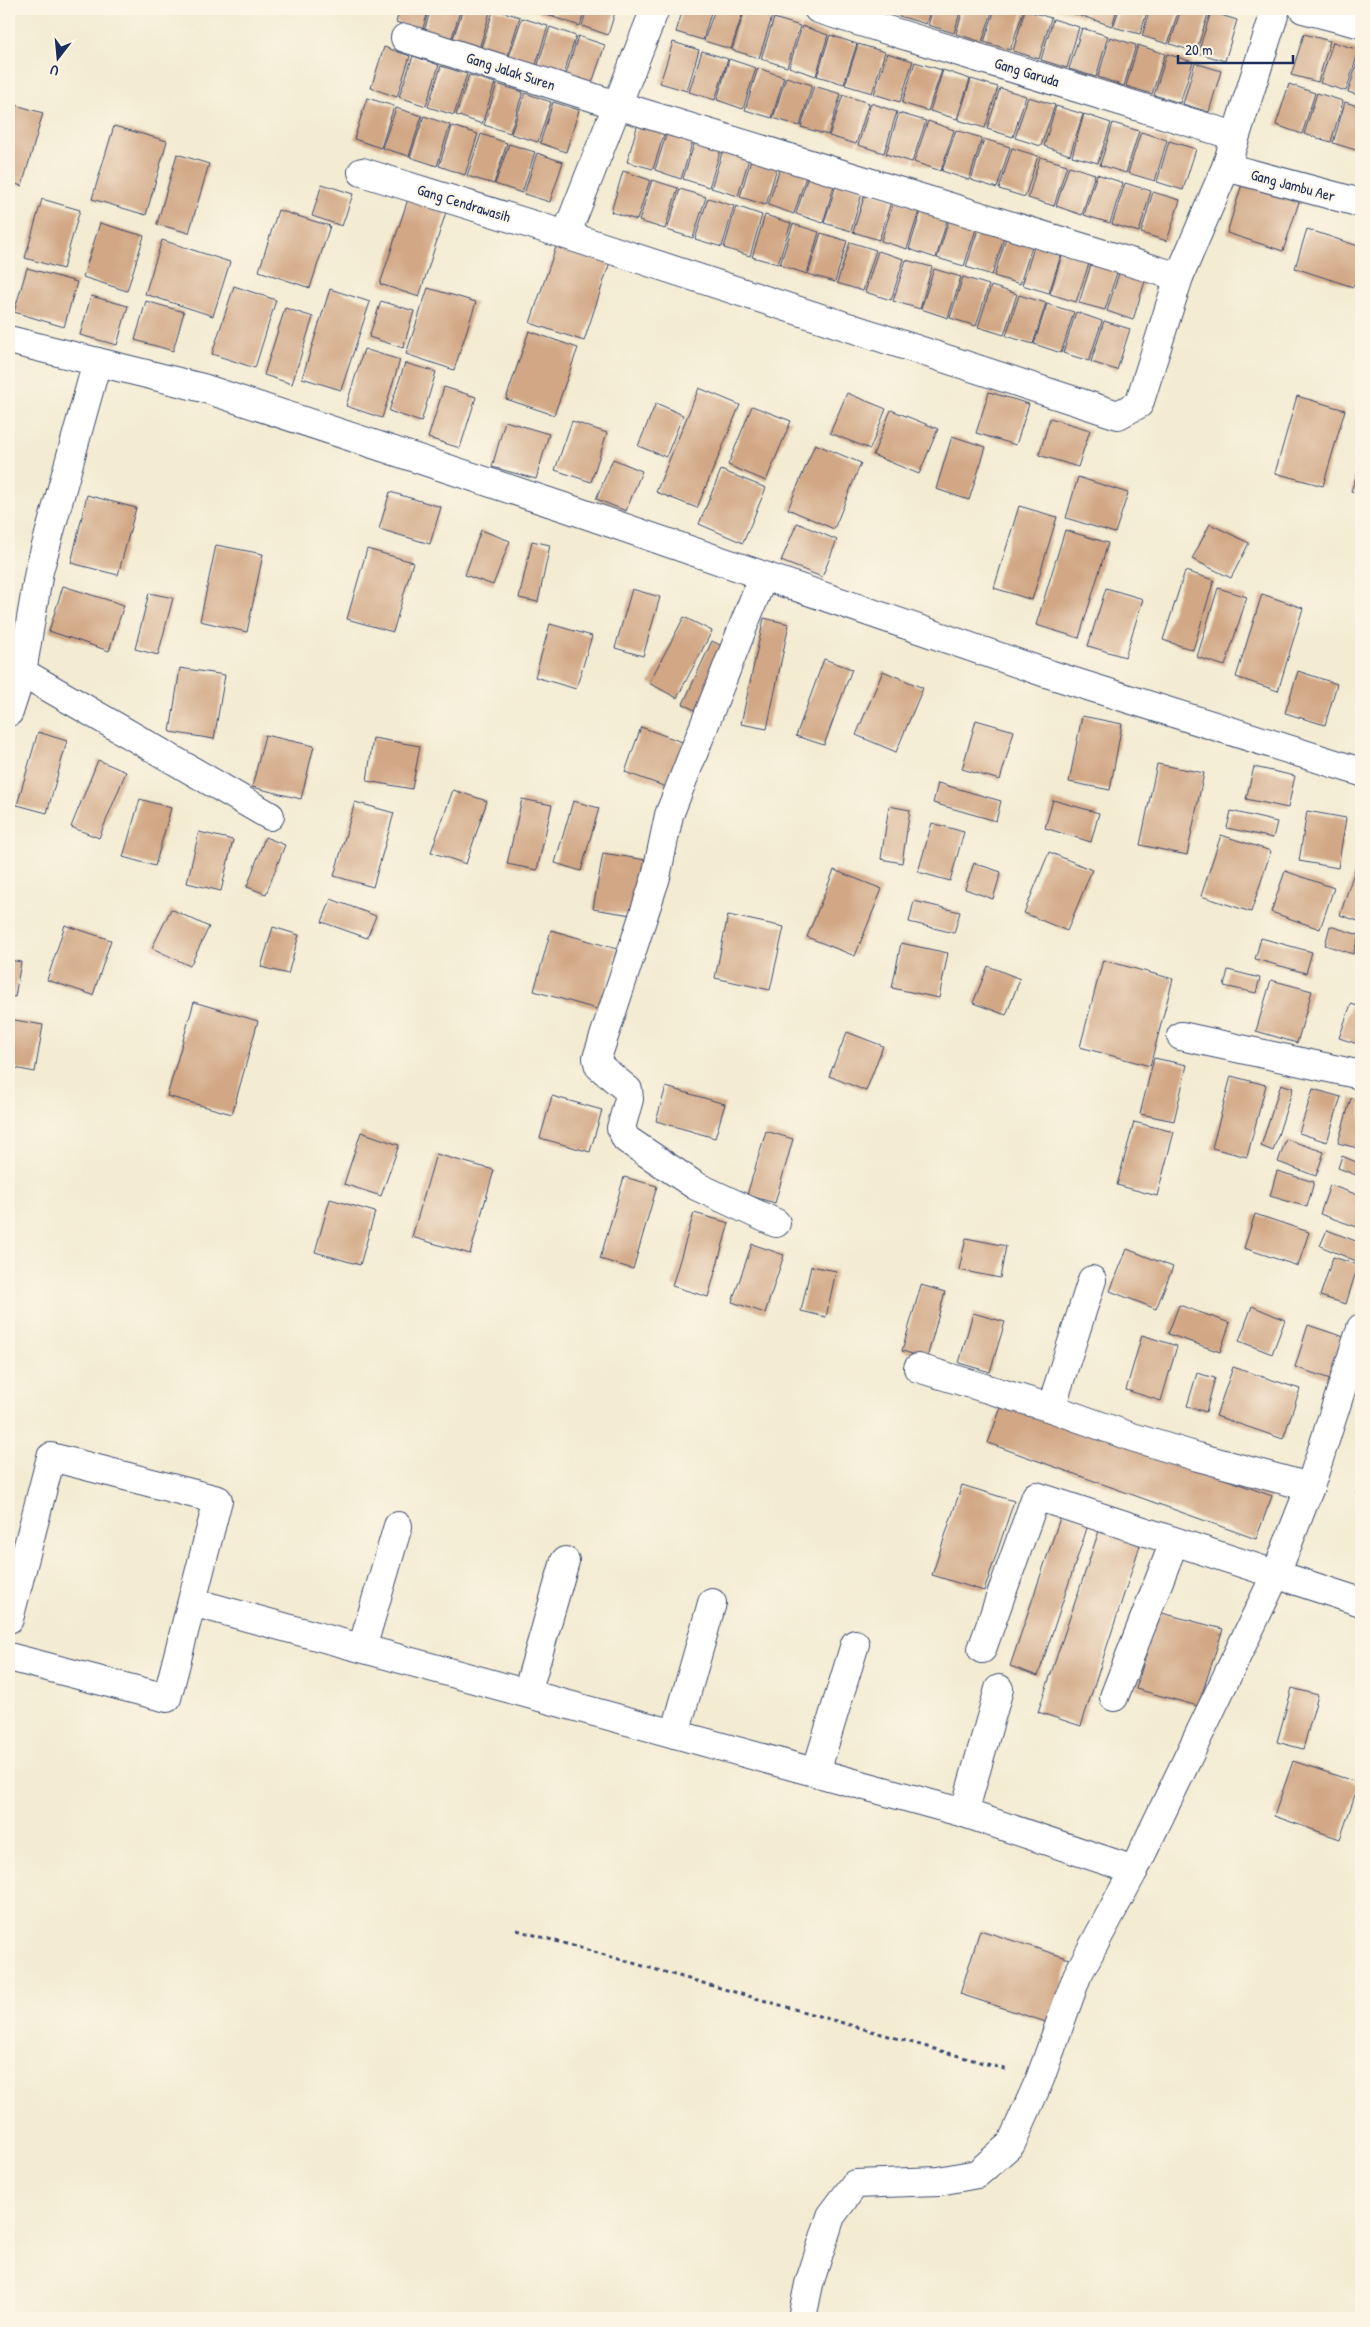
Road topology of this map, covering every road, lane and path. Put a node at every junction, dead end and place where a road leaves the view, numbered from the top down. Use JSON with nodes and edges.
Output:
{"nodes":[{"id":1,"x":655,"y":9,"type":"edge"},
{"id":2,"x":818,"y":9,"type":"edge"},
{"id":3,"x":1276,"y":9,"type":"edge"},
{"id":4,"x":1302,"y":9,"type":"edge"},
{"id":5,"x":1361,"y":24,"type":"edge"},
{"id":6,"x":405,"y":38,"type":"dead end"},
{"id":7,"x":618,"y":105,"type":"junction"},
{"id":8,"x":1235,"y":136,"type":"junction"},
{"id":9,"x":1226,"y":167,"type":"junction"},
{"id":10,"x":362,"y":172,"type":"dead end"},
{"id":11,"x":1361,"y":203,"type":"edge"},
{"id":12,"x":566,"y":235,"type":"junction"},
{"id":13,"x":1179,"y":278,"type":"junction"},
{"id":14,"x":9,"y":340,"type":"edge"},
{"id":15,"x":97,"y":362,"type":"junction"},
{"id":16,"x":763,"y":576,"type":"junction"},
{"id":17,"x":22,"y":672,"type":"junction"},
{"id":18,"x":9,"y":712,"type":"edge"},
{"id":19,"x":1361,"y":772,"type":"edge"},
{"id":20,"x":270,"y":816,"type":"dead end"},
{"id":21,"x":1181,"y":1036,"type":"dead end"},
{"id":22,"x":1361,"y":1075,"type":"edge"},
{"id":23,"x":776,"y":1223,"type":"dead end"},
{"id":24,"x":1092,"y":1280,"type":"dead end"},
{"id":25,"x":1361,"y":1328,"type":"edge"},
{"id":26,"x":918,"y":1368,"type":"dead end"},
{"id":27,"x":1051,"y":1408,"type":"junction"},
{"id":28,"x":1310,"y":1487,"type":"junction"},
{"id":29,"x":398,"y":1526,"type":"dead end"},
{"id":30,"x":1174,"y":1542,"type":"junction"},
{"id":31,"x":565,"y":1561,"type":"dead end"},
{"id":32,"x":1276,"y":1574,"type":"junction"},
{"id":33,"x":192,"y":1602,"type":"junction"},
{"id":34,"x":1361,"y":1602,"type":"edge"},
{"id":35,"x":712,"y":1603,"type":"dead end"},
{"id":36,"x":9,"y":1620,"type":"edge"},
{"id":37,"x":855,"y":1644,"type":"dead end"},
{"id":38,"x":362,"y":1648,"type":"junction"},
{"id":39,"x":982,"y":1649,"type":"dead end"},
{"id":40,"x":9,"y":1657,"type":"edge"},
{"id":41,"x":999,"y":1689,"type":"dead end"},
{"id":42,"x":527,"y":1693,"type":"junction"},
{"id":43,"x":1114,"y":1697,"type":"dead end"},
{"id":44,"x":675,"y":1734,"type":"junction"},
{"id":45,"x":816,"y":1772,"type":"junction"},
{"id":46,"x":964,"y":1813,"type":"junction"},
{"id":47,"x":1134,"y":1870,"type":"junction"},
{"id":48,"x":516,"y":1930,"type":"dead end"},
{"id":49,"x":1040,"y":2079,"type":"junction"},
{"id":50,"x":802,"y":2318,"type":"edge"}],
"edges":[{"from":1,"to":7,"type":"street"},
{"from":2,"to":8,"type":"street","name":"Gang Garuda"},
{"from":3,"to":8,"type":"street","name":"Gang Cendrawasih"},
{"from":4,"to":5,"type":"street"},
{"from":6,"to":7,"type":"street","name":"Gang Jalak Suren"},
{"from":7,"to":12,"type":"street"},
{"from":7,"to":13,"type":"street","name":"Gang Jalak Suren"},
{"from":8,"to":9,"type":"street","name":"Gang Cendrawasih"},
{"from":9,"to":11,"type":"street","name":"Gang Jambu Aer"},
{"from":9,"to":13,"type":"street","name":"Gang Cendrawasih"},
{"from":10,"to":12,"type":"street","name":"Gang Cendrawasih"},
{"from":12,"to":13,"type":"street","name":"Gang Cendrawasih"},
{"from":14,"to":15,"type":"street"},
{"from":15,"to":16,"type":"street"},
{"from":15,"to":17,"type":"street"},
{"from":16,"to":19,"type":"street"},
{"from":16,"to":23,"type":"street"},
{"from":17,"to":18,"type":"street"},
{"from":17,"to":20,"type":"street"},
{"from":21,"to":22,"type":"street"},
{"from":24,"to":27,"type":"street"},
{"from":25,"to":28,"type":"street"},
{"from":26,"to":27,"type":"street"},
{"from":27,"to":28,"type":"street"},
{"from":28,"to":32,"type":"street"},
{"from":29,"to":38,"type":"street"},
{"from":30,"to":32,"type":"street"},
{"from":30,"to":39,"type":"street"},
{"from":30,"to":43,"type":"street"},
{"from":31,"to":42,"type":"street"},
{"from":32,"to":34,"type":"street"},
{"from":32,"to":47,"type":"street"},
{"from":33,"to":36,"type":"street"},
{"from":33,"to":38,"type":"street"},
{"from":33,"to":40,"type":"street"},
{"from":35,"to":44,"type":"street"},
{"from":37,"to":45,"type":"street"},
{"from":38,"to":42,"type":"street"},
{"from":41,"to":46,"type":"street"},
{"from":42,"to":44,"type":"street"},
{"from":44,"to":45,"type":"street"},
{"from":45,"to":46,"type":"street"},
{"from":46,"to":47,"type":"street"},
{"from":47,"to":49,"type":"street"},
{"from":48,"to":49,"type":"path"},
{"from":49,"to":50,"type":"street"}]}
